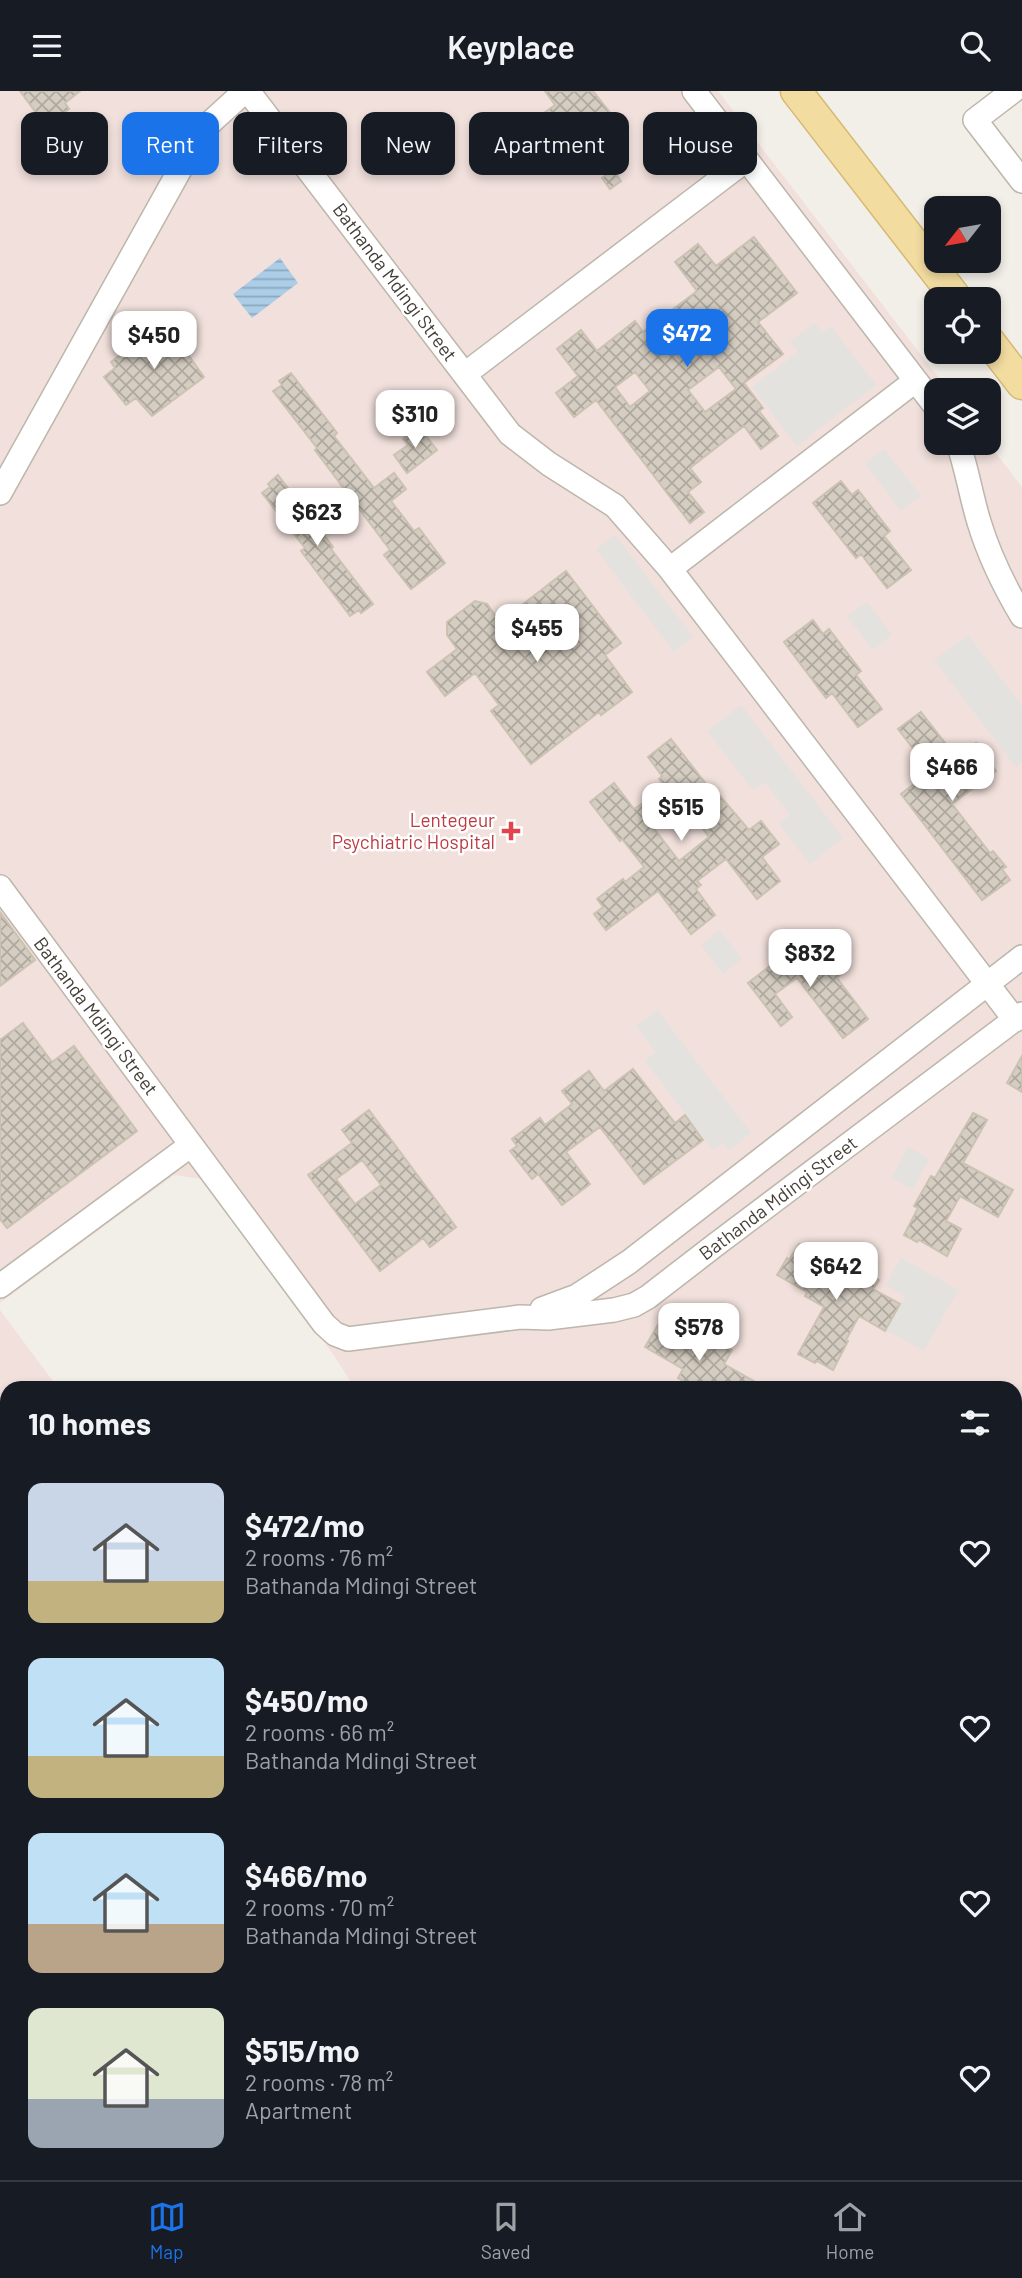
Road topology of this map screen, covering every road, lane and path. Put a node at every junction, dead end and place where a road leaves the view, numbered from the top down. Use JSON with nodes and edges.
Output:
{"nodes":[{"id":1,"x":247,"y":91,"type":"edge"},
{"id":2,"x":694,"y":91,"type":"edge"},
{"id":3,"x":796,"y":91,"type":"edge"},
{"id":4,"x":1013,"y":91,"type":"edge"},
{"id":5,"x":710,"y":112,"type":"edge"},
{"id":6,"x":757,"y":173,"type":"edge"},
{"id":7,"x":727,"y":175,"type":"edge"},
{"id":8,"x":1022,"y":181,"type":"edge"},
{"id":9,"x":948,"y":287,"type":"edge"},
{"id":10,"x":1001,"y":357,"type":"edge"},
{"id":11,"x":465,"y":374,"type":"junction"},
{"id":12,"x":915,"y":381,"type":"junction"},
{"id":13,"x":1022,"y":384,"type":"edge"},
{"id":14,"x":924,"y":392,"type":"edge"},
{"id":15,"x":961,"y":455,"type":"edge"},
{"id":16,"x":0,"y":493,"type":"edge"},
{"id":17,"x":670,"y":569,"type":"junction"},
{"id":18,"x":1022,"y":616,"type":"edge"},
{"id":19,"x":0,"y":887,"type":"edge"},
{"id":20,"x":1022,"y":957,"type":"edge"},
{"id":21,"x":987,"y":983,"type":"junction"},
{"id":22,"x":1018,"y":1017,"type":"edge"},
{"id":23,"x":191,"y":1145,"type":"junction"},
{"id":24,"x":3,"y":1279,"type":"edge"},
{"id":25,"x":520,"y":1317,"type":"junction"}],
"edges":[{"from":1,"to":11,"type":"street","name":"Bathanda Mdingi Street"},
{"from":1,"to":16,"type":"street","name":"Bathanda Mdingi Street"},
{"from":2,"to":5,"type":"street"},
{"from":3,"to":9,"type":"main road"},
{"from":4,"to":8,"type":"street"},
{"from":6,"to":12,"type":"street"},
{"from":7,"to":11,"type":"street","name":"Bathanda Mdingi Street"},
{"from":10,"to":13,"type":"main road"},
{"from":11,"to":17,"type":"street","name":"Bathanda Mdingi Street"},
{"from":12,"to":14,"type":"street"},
{"from":12,"to":17,"type":"street"},
{"from":15,"to":18,"type":"street"},
{"from":17,"to":21,"type":"street","name":"Bathanda Mdingi Street"},
{"from":19,"to":23,"type":"street","name":"Bathanda Mdingi Street"},
{"from":20,"to":21,"type":"street","name":"Bathanda Mdingi Street"},
{"from":21,"to":22,"type":"street","name":"Bathanda Mdingi Street"},
{"from":21,"to":25,"type":"street","name":"Bathanda Mdingi Street"},
{"from":22,"to":25,"type":"street","name":"Bathanda Mdingi Street"},
{"from":23,"to":24,"type":"street"},
{"from":23,"to":25,"type":"street","name":"Bathanda Mdingi Street"}]}
